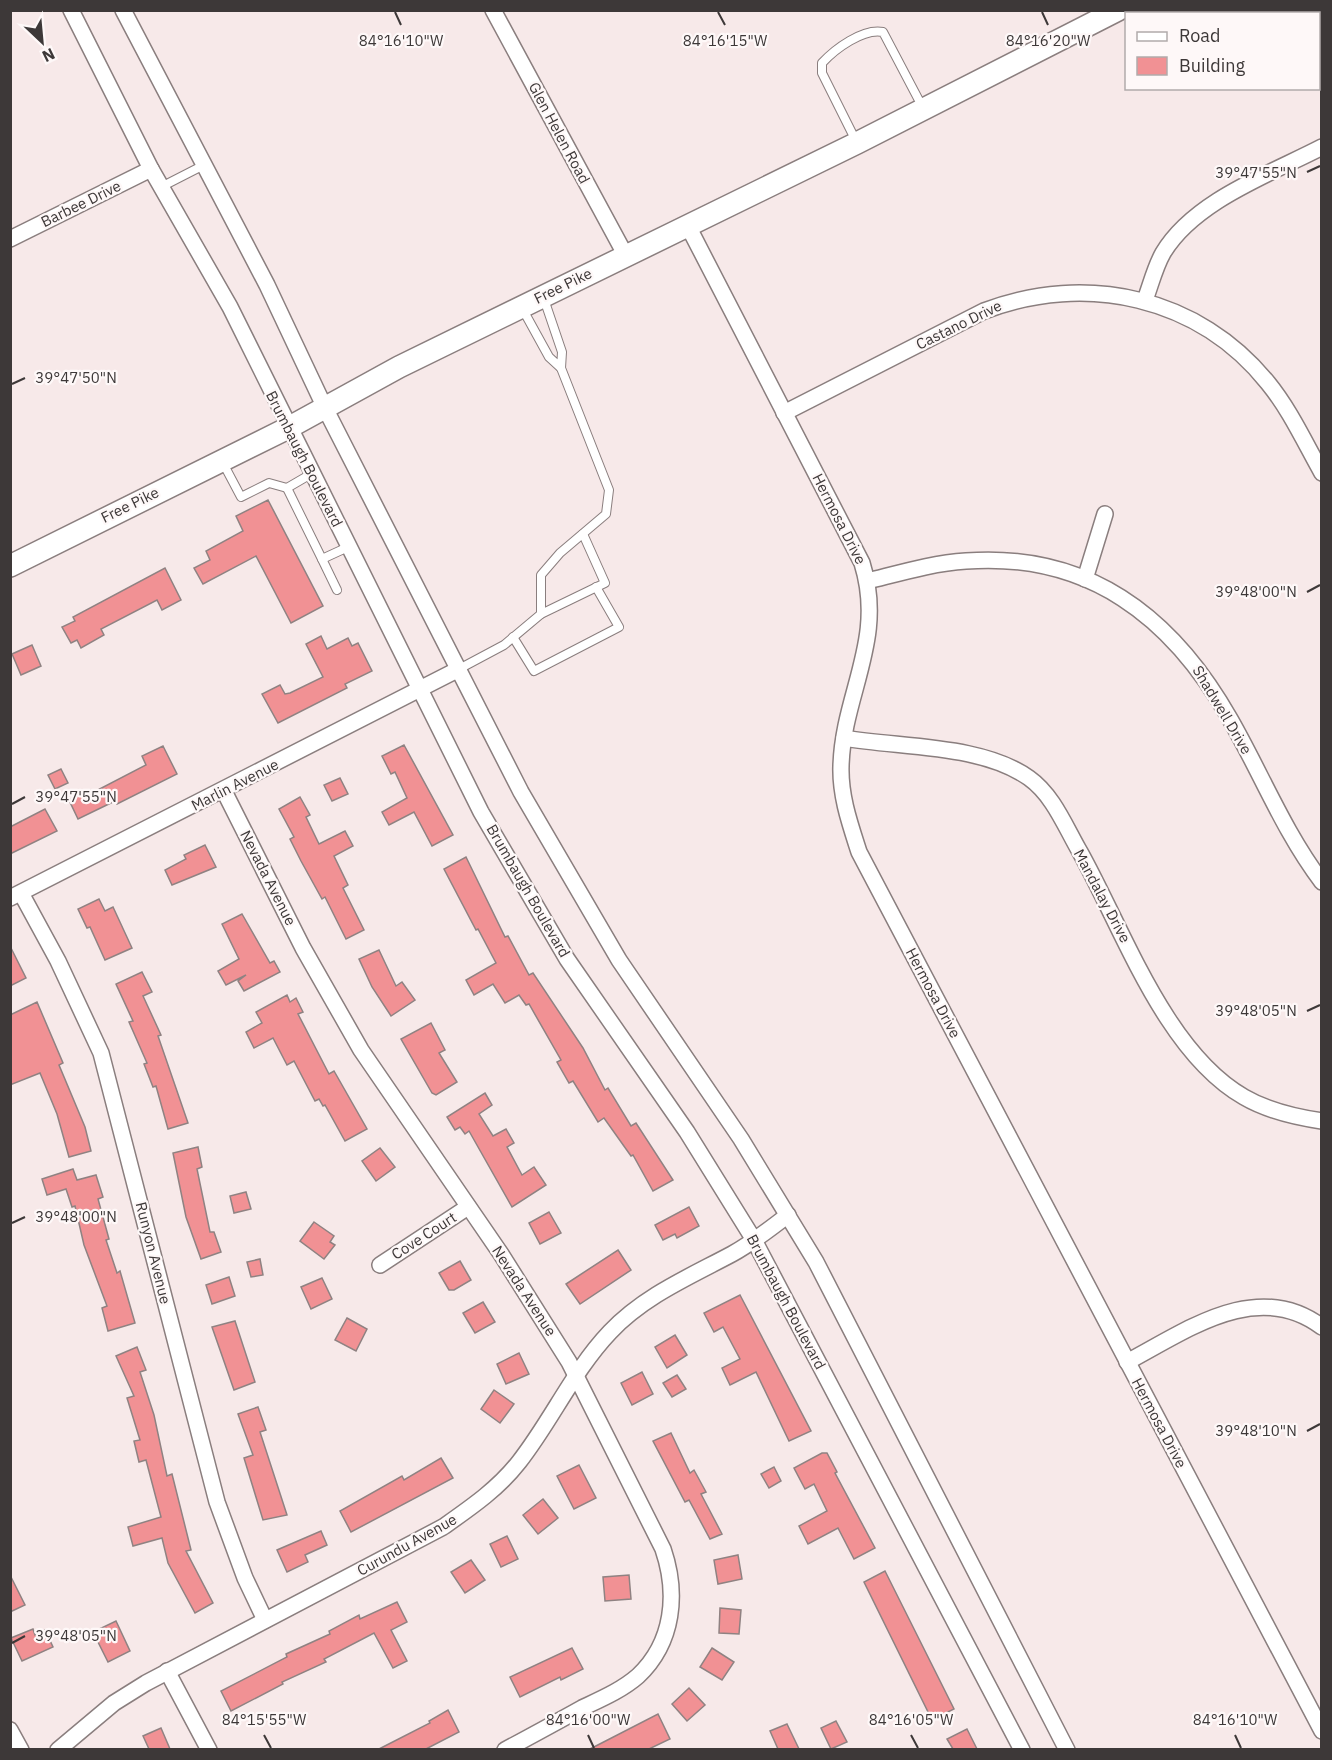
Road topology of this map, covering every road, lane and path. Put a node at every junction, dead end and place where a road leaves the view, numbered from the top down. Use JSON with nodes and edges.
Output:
{"nodes":[{"id":1,"x":71,"y":10,"type":"edge"},
{"id":2,"x":123,"y":10,"type":"edge"},
{"id":3,"x":493,"y":10,"type":"edge"},
{"id":4,"x":1118,"y":10,"type":"edge"},
{"id":5,"x":924,"y":110,"type":"junction"},
{"id":6,"x":857,"y":143,"type":"junction"},
{"id":7,"x":1322,"y":147,"type":"edge"},
{"id":8,"x":204,"y":165,"type":"junction"},
{"id":9,"x":151,"y":169,"type":"junction"},
{"id":10,"x":161,"y":187,"type":"junction"},
{"id":11,"x":688,"y":226,"type":"junction"},
{"id":12,"x":10,"y":239,"type":"edge"},
{"id":13,"x":626,"y":256,"type":"junction"},
{"id":14,"x":543,"y":296,"type":"junction"},
{"id":15,"x":1145,"y":300,"type":"junction"},
{"id":16,"x":521,"y":307,"type":"junction"},
{"id":17,"x":561,"y":368,"type":"junction"},
{"id":18,"x":325,"y":408,"type":"junction"},
{"id":19,"x":784,"y":413,"type":"junction"},
{"id":20,"x":288,"y":428,"type":"junction"},
{"id":21,"x":222,"y":461,"type":"junction"},
{"id":22,"x":1322,"y":473,"type":"edge"},
{"id":23,"x":311,"y":474,"type":"junction"},
{"id":24,"x":287,"y":488,"type":"junction"},
{"id":25,"x":1105,"y":514,"type":"dead end"},
{"id":26,"x":583,"y":534,"type":"junction"},
{"id":27,"x":348,"y":547,"type":"junction"},
{"id":28,"x":322,"y":559,"type":"junction"},
{"id":29,"x":10,"y":566,"type":"edge"},
{"id":30,"x":1084,"y":579,"type":"junction"},
{"id":31,"x":868,"y":581,"type":"junction"},
{"id":32,"x":596,"y":587,"type":"junction"},
{"id":33,"x":337,"y":590,"type":"dead end"},
{"id":34,"x":542,"y":614,"type":"junction"},
{"id":35,"x":513,"y":637,"type":"junction"},
{"id":36,"x":459,"y":669,"type":"junction"},
{"id":37,"x":419,"y":690,"type":"junction"},
{"id":38,"x":844,"y":738,"type":"junction"},
{"id":39,"x":224,"y":791,"type":"junction"},
{"id":40,"x":1322,"y":882,"type":"edge"},
{"id":41,"x":16,"y":896,"type":"edge"},
{"id":42,"x":1322,"y":1121,"type":"edge"},
{"id":43,"x":468,"y":1207,"type":"junction"},
{"id":44,"x":788,"y":1215,"type":"junction"},
{"id":45,"x":754,"y":1240,"type":"junction"},
{"id":46,"x":380,"y":1265,"type":"dead end"},
{"id":47,"x":1322,"y":1327,"type":"edge"},
{"id":48,"x":1126,"y":1362,"type":"junction"},
{"id":49,"x":575,"y":1376,"type":"junction"},
{"id":50,"x":265,"y":1620,"type":"junction"},
{"id":51,"x":167,"y":1671,"type":"junction"},
{"id":52,"x":10,"y":1730,"type":"edge"},
{"id":53,"x":1322,"y":1731,"type":"edge"},
{"id":54,"x":21,"y":1749,"type":"edge"},
{"id":55,"x":58,"y":1749,"type":"edge"},
{"id":56,"x":209,"y":1749,"type":"edge"},
{"id":57,"x":505,"y":1749,"type":"edge"},
{"id":58,"x":1022,"y":1749,"type":"edge"},
{"id":59,"x":1067,"y":1749,"type":"edge"}],
"edges":[{"from":1,"to":9,"type":"street","name":"Brumbaugh Boulevard"},
{"from":2,"to":8,"type":"street"},
{"from":3,"to":13,"type":"street","name":"Glen Helen Road"},
{"from":4,"to":5,"type":"main road","name":"Free Pike"},
{"from":5,"to":6,"type":"main road","name":"Free Pike"},
{"from":5,"to":6,"type":"lane"},
{"from":6,"to":11,"type":"main road","name":"Free Pike"},
{"from":7,"to":15,"type":"street"},
{"from":8,"to":10,"type":"lane"},
{"from":8,"to":18,"type":"street"},
{"from":9,"to":10,"type":"street","name":"Brumbaugh Boulevard"},
{"from":9,"to":12,"type":"street","name":"Barbee Drive"},
{"from":10,"to":20,"type":"street","name":"Brumbaugh Boulevard"},
{"from":11,"to":13,"type":"main road","name":"Free Pike"},
{"from":11,"to":19,"type":"street","name":"Hermosa Drive"},
{"from":13,"to":14,"type":"main road","name":"Free Pike"},
{"from":14,"to":16,"type":"main road","name":"Free Pike"},
{"from":14,"to":17,"type":"lane"},
{"from":15,"to":19,"type":"street","name":"Castano Drive"},
{"from":15,"to":22,"type":"street","name":"Castano Drive"},
{"from":16,"to":17,"type":"lane"},
{"from":16,"to":18,"type":"main road","name":"Free Pike"},
{"from":17,"to":26,"type":"lane"},
{"from":18,"to":20,"type":"main road","name":"Free Pike"},
{"from":18,"to":36,"type":"street"},
{"from":19,"to":31,"type":"street","name":"Hermosa Drive"},
{"from":20,"to":21,"type":"main road","name":"Free Pike"},
{"from":20,"to":23,"type":"street","name":"Brumbaugh Boulevard"},
{"from":21,"to":24,"type":"lane"},
{"from":21,"to":29,"type":"main road","name":"Free Pike"},
{"from":23,"to":24,"type":"lane"},
{"from":23,"to":27,"type":"street","name":"Brumbaugh Boulevard"},
{"from":24,"to":28,"type":"lane"},
{"from":25,"to":30,"type":"street"},
{"from":26,"to":32,"type":"lane"},
{"from":26,"to":34,"type":"lane"},
{"from":27,"to":28,"type":"lane"},
{"from":27,"to":37,"type":"street","name":"Brumbaugh Boulevard"},
{"from":28,"to":33,"type":"lane"},
{"from":30,"to":31,"type":"street","name":"Shadwell Drive"},
{"from":30,"to":40,"type":"street","name":"Shadwell Drive"},
{"from":31,"to":38,"type":"street","name":"Hermosa Drive"},
{"from":32,"to":34,"type":"lane"},
{"from":32,"to":35,"type":"lane"},
{"from":34,"to":35,"type":"lane"},
{"from":35,"to":36,"type":"lane"},
{"from":36,"to":37,"type":"street","name":"Marlin Avenue"},
{"from":36,"to":44,"type":"street"},
{"from":37,"to":39,"type":"street","name":"Marlin Avenue"},
{"from":37,"to":45,"type":"street","name":"Brumbaugh Boulevard"},
{"from":38,"to":42,"type":"street","name":"Mandalay Drive"},
{"from":38,"to":48,"type":"street","name":"Hermosa Drive"},
{"from":39,"to":41,"type":"street","name":"Marlin Avenue"},
{"from":39,"to":43,"type":"street","name":"Nevada Avenue"},
{"from":41,"to":50,"type":"street","name":"Runyon Avenue"},
{"from":43,"to":46,"type":"street","name":"Cove Court"},
{"from":43,"to":49,"type":"street","name":"Nevada Avenue"},
{"from":44,"to":45,"type":"street","name":"Curundu Avenue"},
{"from":44,"to":59,"type":"street"},
{"from":45,"to":49,"type":"street","name":"Curundu Avenue"},
{"from":45,"to":58,"type":"street","name":"Brumbaugh Boulevard"},
{"from":47,"to":48,"type":"street"},
{"from":48,"to":53,"type":"street","name":"Hermosa Drive"},
{"from":49,"to":50,"type":"street","name":"Curundu Avenue"},
{"from":49,"to":57,"type":"street","name":"Nevada Avenue"},
{"from":50,"to":51,"type":"street","name":"Curundu Avenue"},
{"from":51,"to":55,"type":"street","name":"Curundu Avenue"},
{"from":51,"to":56,"type":"street"},
{"from":52,"to":54,"type":"street"}]}
